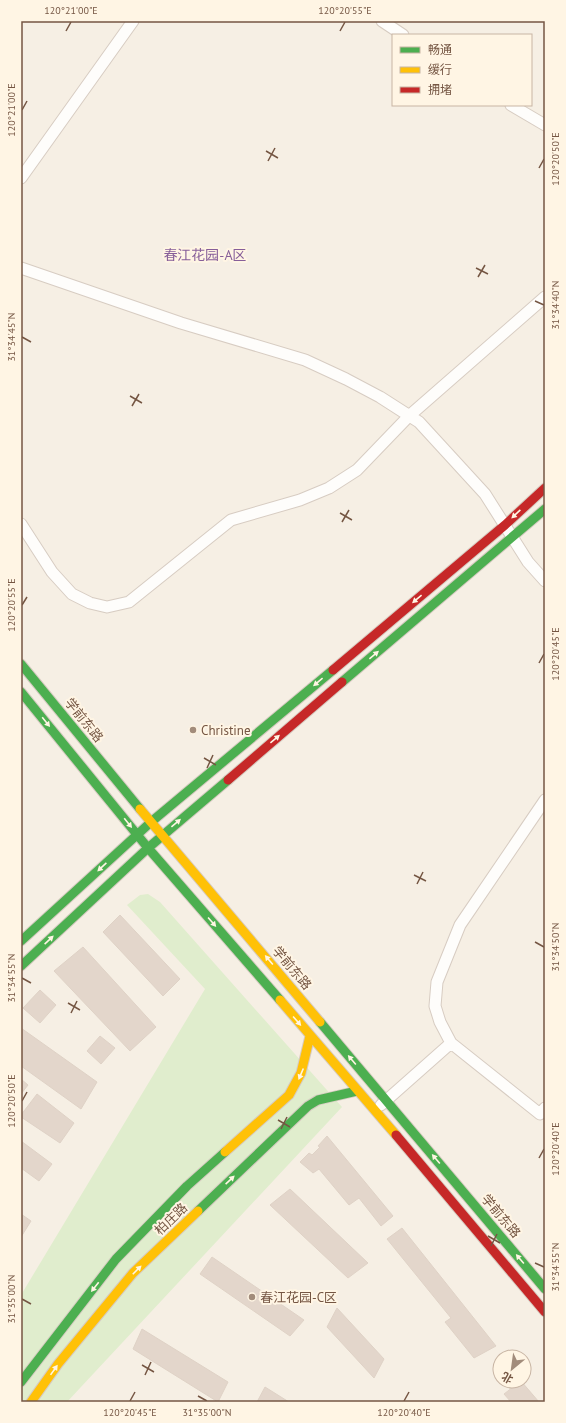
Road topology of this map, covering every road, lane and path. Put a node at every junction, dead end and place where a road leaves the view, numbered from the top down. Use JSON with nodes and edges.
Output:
{"nodes":[{"id":1,"x":133,"y":21,"type":"edge"},
{"id":2,"x":382,"y":21,"type":"edge"},
{"id":3,"x":402,"y":34,"type":"edge"},
{"id":4,"x":513,"y":106,"type":"edge"},
{"id":5,"x":545,"y":124,"type":"edge"},
{"id":6,"x":21,"y":178,"type":"edge"},
{"id":7,"x":21,"y":268,"type":"edge"},
{"id":8,"x":545,"y":298,"type":"edge"},
{"id":9,"x":409,"y":416,"type":"junction"},
{"id":10,"x":545,"y":488,"type":"edge"},
{"id":11,"x":545,"y":509,"type":"edge"},
{"id":12,"x":21,"y":524,"type":"edge"},
{"id":13,"x":505,"y":525,"type":"junction"},
{"id":14,"x":513,"y":537,"type":"junction"},
{"id":15,"x":545,"y":581,"type":"edge"},
{"id":16,"x":21,"y":664,"type":"edge"},
{"id":17,"x":21,"y":692,"type":"edge"},
{"id":18,"x":545,"y":800,"type":"edge"},
{"id":19,"x":151,"y":822,"type":"junction"},
{"id":20,"x":137,"y":835,"type":"junction"},
{"id":21,"x":163,"y":835,"type":"junction"},
{"id":22,"x":148,"y":848,"type":"junction"},
{"id":23,"x":21,"y":941,"type":"edge"},
{"id":24,"x":21,"y":966,"type":"edge"},
{"id":25,"x":310,"y":1036,"type":"junction"},
{"id":26,"x":451,"y":1043,"type":"junction"},
{"id":27,"x":358,"y":1091,"type":"junction"},
{"id":28,"x":387,"y":1101,"type":"junction"},
{"id":29,"x":545,"y":1108,"type":"edge"},
{"id":30,"x":375,"y":1110,"type":"junction"},
{"id":31,"x":545,"y":1288,"type":"edge"},
{"id":32,"x":545,"y":1312,"type":"edge"},
{"id":33,"x":21,"y":1382,"type":"edge"},
{"id":34,"x":32,"y":1402,"type":"edge"}],
"edges":[{"from":1,"to":6,"type":"street"},
{"from":2,"to":3,"type":"street"},
{"from":4,"to":5,"type":"street"},
{"from":7,"to":9,"type":"street"},
{"from":8,"to":9,"type":"street"},
{"from":9,"to":12,"type":"street"},
{"from":9,"to":13,"type":"street"},
{"from":10,"to":13,"type":"street","one_way":true},
{"from":11,"to":14,"type":"street"},
{"from":13,"to":14,"type":"street"},
{"from":13,"to":19,"type":"street","one_way":true},
{"from":14,"to":15,"type":"street"},
{"from":21,"to":14,"type":"street","one_way":true},
{"from":16,"to":19,"type":"street","name":"学前东路"},
{"from":17,"to":20,"type":"street","one_way":true},
{"from":18,"to":26,"type":"street"},
{"from":19,"to":20,"type":"street"},
{"from":19,"to":21,"type":"street","name":"学前东路"},
{"from":20,"to":22,"type":"street"},
{"from":20,"to":23,"type":"street","one_way":true},
{"from":21,"to":22,"type":"street"},
{"from":28,"to":21,"type":"street","name":"学前东路","one_way":true},
{"from":24,"to":22,"type":"street","one_way":true},
{"from":22,"to":25,"type":"street","one_way":true},
{"from":25,"to":27,"type":"street"},
{"from":25,"to":33,"type":"street","name":"柏庄路","one_way":true},
{"from":26,"to":28,"type":"street"},
{"from":26,"to":29,"type":"street"},
{"from":27,"to":30,"type":"street"},
{"from":34,"to":27,"type":"street","name":"柏庄路","one_way":true},
{"from":28,"to":30,"type":"street"},
{"from":31,"to":28,"type":"street","name":"学前东路","one_way":true},
{"from":30,"to":32,"type":"street"}]}
